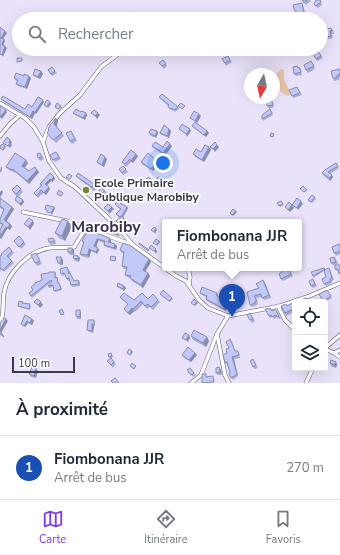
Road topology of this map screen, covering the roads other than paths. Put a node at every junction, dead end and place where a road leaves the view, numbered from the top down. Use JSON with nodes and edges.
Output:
{"nodes":[{"id":1,"x":116,"y":56,"type":"edge"},
{"id":2,"x":0,"y":103,"type":"edge"},
{"id":3,"x":20,"y":115,"type":"junction"},
{"id":4,"x":0,"y":136,"type":"edge"},
{"id":5,"x":43,"y":142,"type":"junction"},
{"id":6,"x":23,"y":212,"type":"dead end"},
{"id":7,"x":86,"y":228,"type":"junction"},
{"id":8,"x":133,"y":245,"type":"junction"},
{"id":9,"x":162,"y":266,"type":"edge"},
{"id":10,"x":169,"y":271,"type":"edge"},
{"id":11,"x":189,"y":271,"type":"edge"},
{"id":12,"x":340,"y":283,"type":"edge"},
{"id":13,"x":189,"y":285,"type":"junction"},
{"id":14,"x":278,"y":306,"type":"junction"},
{"id":15,"x":228,"y":316,"type":"junction"},
{"id":16,"x":0,"y":323,"type":"edge"},
{"id":17,"x":292,"y":327,"type":"edge"},
{"id":18,"x":217,"y":334,"type":"junction"},
{"id":19,"x":340,"y":335,"type":"edge"},
{"id":20,"x":328,"y":345,"type":"edge"},
{"id":21,"x":328,"y":350,"type":"edge"},
{"id":22,"x":340,"y":350,"type":"edge"},
{"id":23,"x":334,"y":354,"type":"junction"},
{"id":24,"x":340,"y":357,"type":"edge"},
{"id":25,"x":312,"y":371,"type":"edge"},
{"id":26,"x":191,"y":383,"type":"edge"},
{"id":27,"x":230,"y":383,"type":"edge"},
{"id":28,"x":306,"y":383,"type":"edge"}],
"edges":[{"from":1,"to":5,"type":"street"},
{"from":2,"to":3,"type":"street"},
{"from":3,"to":4,"type":"street"},
{"from":3,"to":5,"type":"street"},
{"from":5,"to":8,"type":"street"},
{"from":6,"to":7,"type":"street"},
{"from":7,"to":8,"type":"street"},
{"from":7,"to":16,"type":"street"},
{"from":8,"to":9,"type":"street"},
{"from":10,"to":13,"type":"street"},
{"from":11,"to":13,"type":"street"},
{"from":12,"to":14,"type":"street"},
{"from":13,"to":15,"type":"street"},
{"from":14,"to":15,"type":"street"},
{"from":14,"to":17,"type":"street"},
{"from":15,"to":18,"type":"street"},
{"from":18,"to":26,"type":"street"},
{"from":18,"to":27,"type":"street"},
{"from":19,"to":20,"type":"street"},
{"from":21,"to":23,"type":"street"},
{"from":22,"to":23,"type":"street"},
{"from":23,"to":24,"type":"street"},
{"from":25,"to":28,"type":"street"}]}
